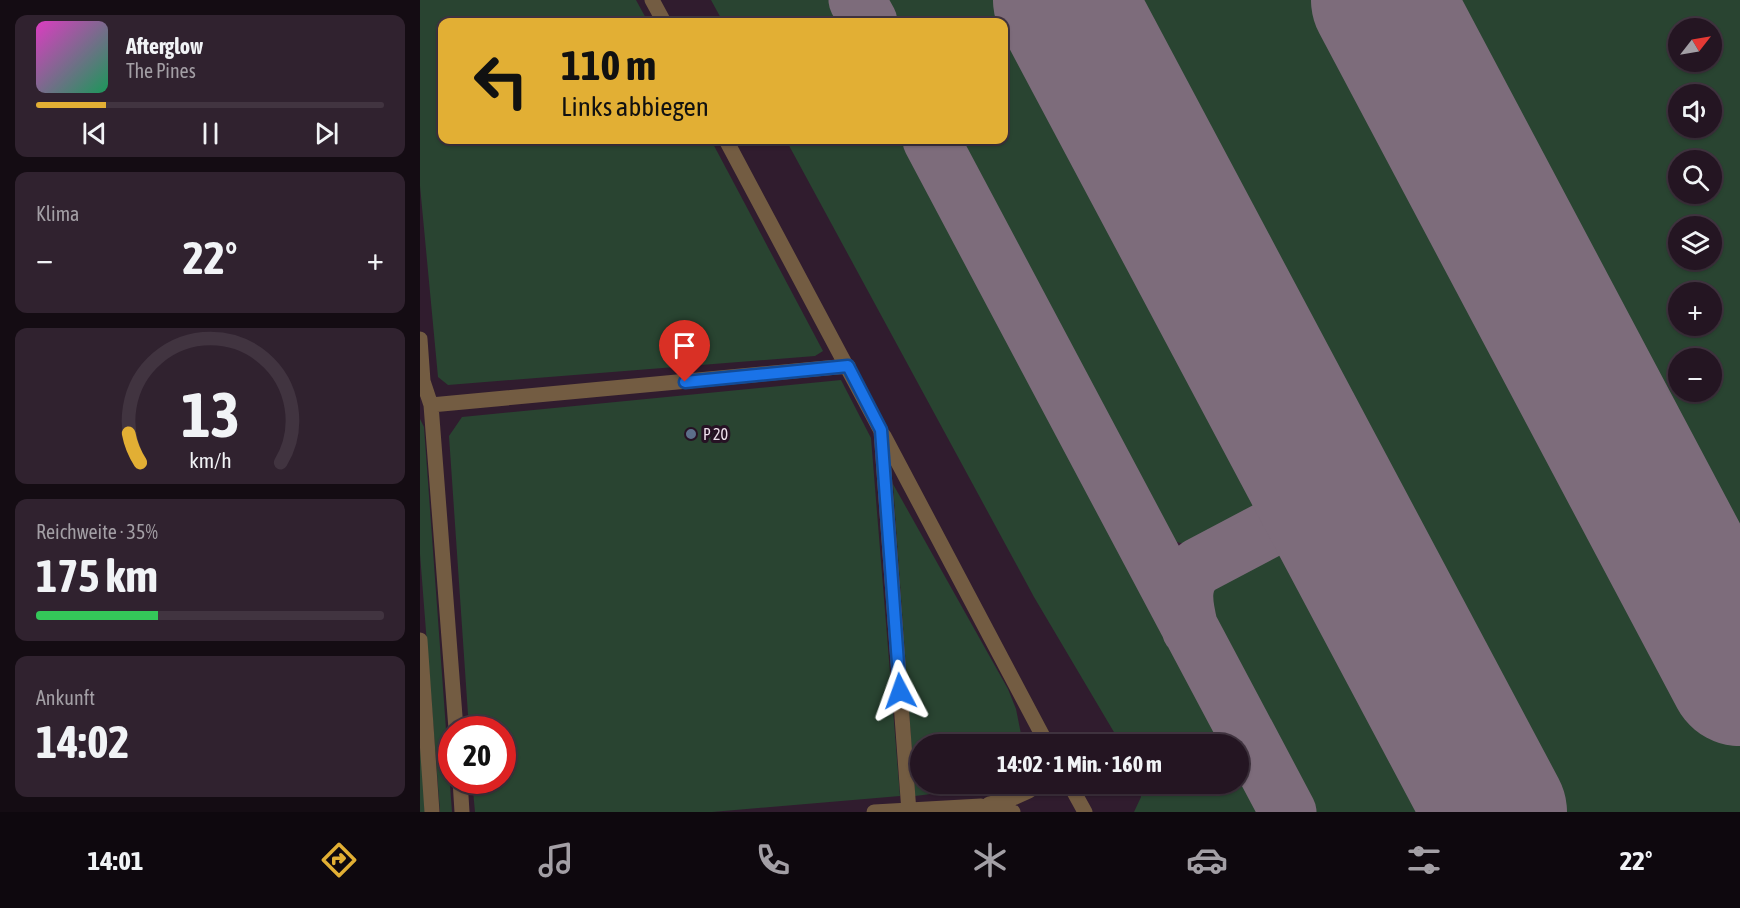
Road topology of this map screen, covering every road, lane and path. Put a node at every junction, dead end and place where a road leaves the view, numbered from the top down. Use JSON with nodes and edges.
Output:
{"nodes":[{"id":1,"x":652,"y":0,"type":"edge"},
{"id":2,"x":662,"y":18,"type":"edge"},
{"id":3,"x":728,"y":144,"type":"edge"},
{"id":4,"x":420,"y":339,"type":"edge"},
{"id":5,"x":848,"y":366,"type":"junction"},
{"id":6,"x":422,"y":385,"type":"edge"},
{"id":7,"x":431,"y":405,"type":"junction"},
{"id":8,"x":881,"y":430,"type":"junction"},
{"id":9,"x":420,"y":640,"type":"edge"},
{"id":10,"x":1029,"y":713,"type":"junction"},
{"id":11,"x":455,"y":716,"type":"edge"},
{"id":12,"x":1034,"y":734,"type":"edge"},
{"id":13,"x":1041,"y":734,"type":"edge"},
{"id":14,"x":461,"y":794,"type":"edge"},
{"id":15,"x":1022,"y":794,"type":"edge"},
{"id":16,"x":1075,"y":794,"type":"edge"},
{"id":17,"x":981,"y":806,"type":"junction"},
{"id":18,"x":909,"y":810,"type":"edge"},
{"id":19,"x":432,"y":812,"type":"edge"},
{"id":20,"x":462,"y":812,"type":"edge"},
{"id":21,"x":874,"y":812,"type":"edge"},
{"id":22,"x":1013,"y":812,"type":"edge"},
{"id":23,"x":1085,"y":812,"type":"edge"}],
"edges":[{"from":1,"to":2,"type":"lane"},
{"from":3,"to":5,"type":"lane"},
{"from":4,"to":6,"type":"lane"},
{"from":5,"to":7,"type":"lane"},
{"from":5,"to":8,"type":"lane"},
{"from":6,"to":7,"type":"lane"},
{"from":7,"to":11,"type":"lane"},
{"from":8,"to":10,"type":"lane"},
{"from":8,"to":18,"type":"lane"},
{"from":9,"to":19,"type":"lane"},
{"from":10,"to":12,"type":"lane"},
{"from":10,"to":13,"type":"lane"},
{"from":14,"to":20,"type":"lane"},
{"from":15,"to":17,"type":"lane"},
{"from":16,"to":23,"type":"lane"},
{"from":17,"to":18,"type":"lane"},
{"from":17,"to":22,"type":"lane"},
{"from":18,"to":21,"type":"lane"}]}
